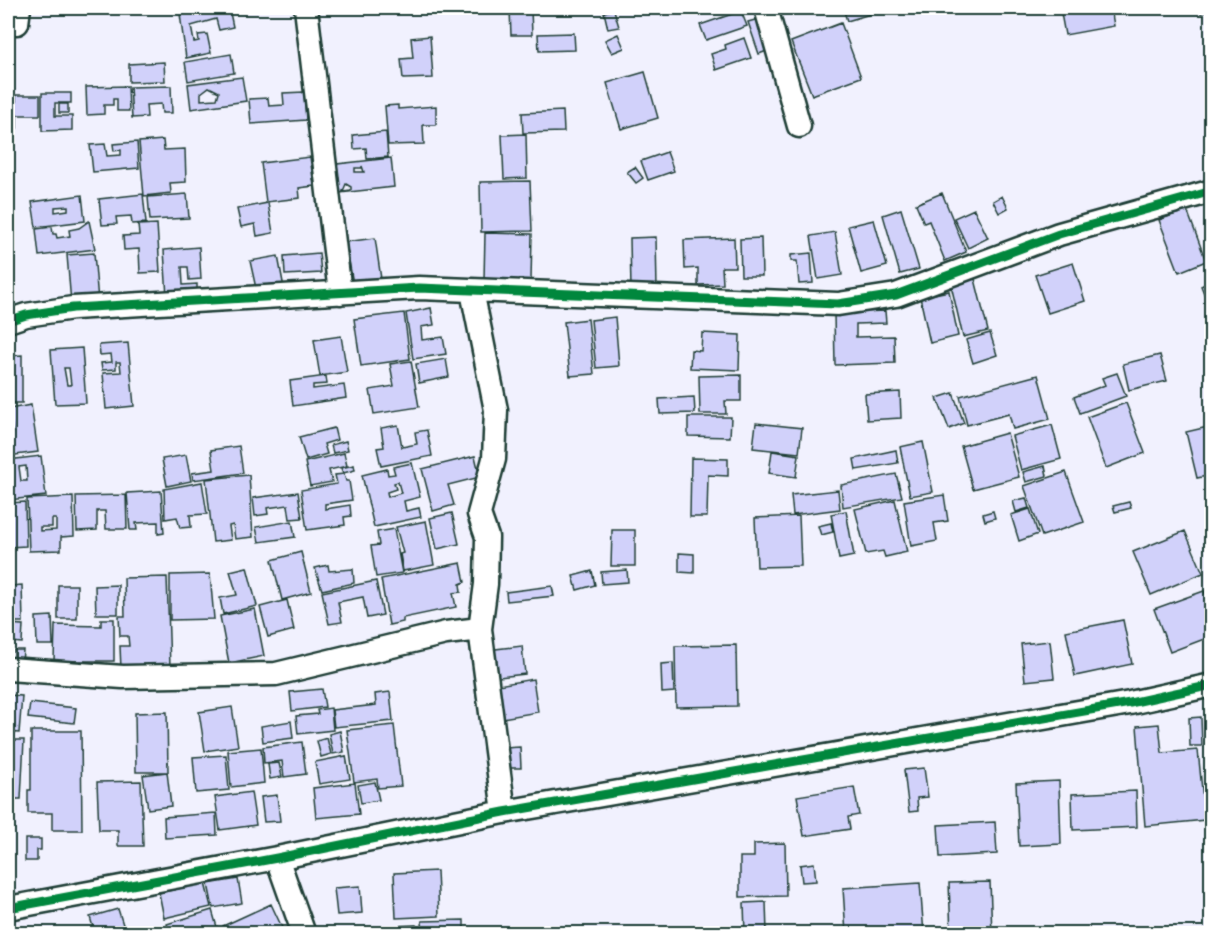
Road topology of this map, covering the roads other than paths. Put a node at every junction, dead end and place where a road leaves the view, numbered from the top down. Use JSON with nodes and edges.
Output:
{"nodes":[{"id":1,"x":306,"y":8,"type":"edge"},
{"id":2,"x":766,"y":8,"type":"edge"},
{"id":3,"x":799,"y":126,"type":"dead end"},
{"id":4,"x":1212,"y":191,"type":"edge"},
{"id":5,"x":472,"y":291,"type":"junction"},
{"id":6,"x":340,"y":293,"type":"junction"},
{"id":7,"x":8,"y":321,"type":"edge"},
{"id":8,"x":487,"y":537,"type":"junction"},
{"id":9,"x":480,"y":629,"type":"junction"},
{"id":10,"x":446,"y":633,"type":"junction"},
{"id":11,"x":8,"y":669,"type":"edge"},
{"id":12,"x":1212,"y":685,"type":"edge"},
{"id":13,"x":504,"y":812,"type":"junction"},
{"id":14,"x":277,"y":858,"type":"junction"},
{"id":15,"x":8,"y":908,"type":"edge"},
{"id":16,"x":304,"y":933,"type":"edge"}],
"edges":[{"from":1,"to":6,"type":"street"},
{"from":2,"to":3,"type":"street"},
{"from":4,"to":5,"type":"street"},
{"from":5,"to":6,"type":"street"},
{"from":5,"to":8,"type":"street"},
{"from":6,"to":7,"type":"street"},
{"from":8,"to":9,"type":"street"},
{"from":8,"to":10,"type":"street"},
{"from":9,"to":10,"type":"street"},
{"from":9,"to":13,"type":"street"},
{"from":10,"to":11,"type":"street"},
{"from":12,"to":13,"type":"street"},
{"from":13,"to":14,"type":"street"},
{"from":14,"to":15,"type":"street"},
{"from":14,"to":16,"type":"street"}]}
